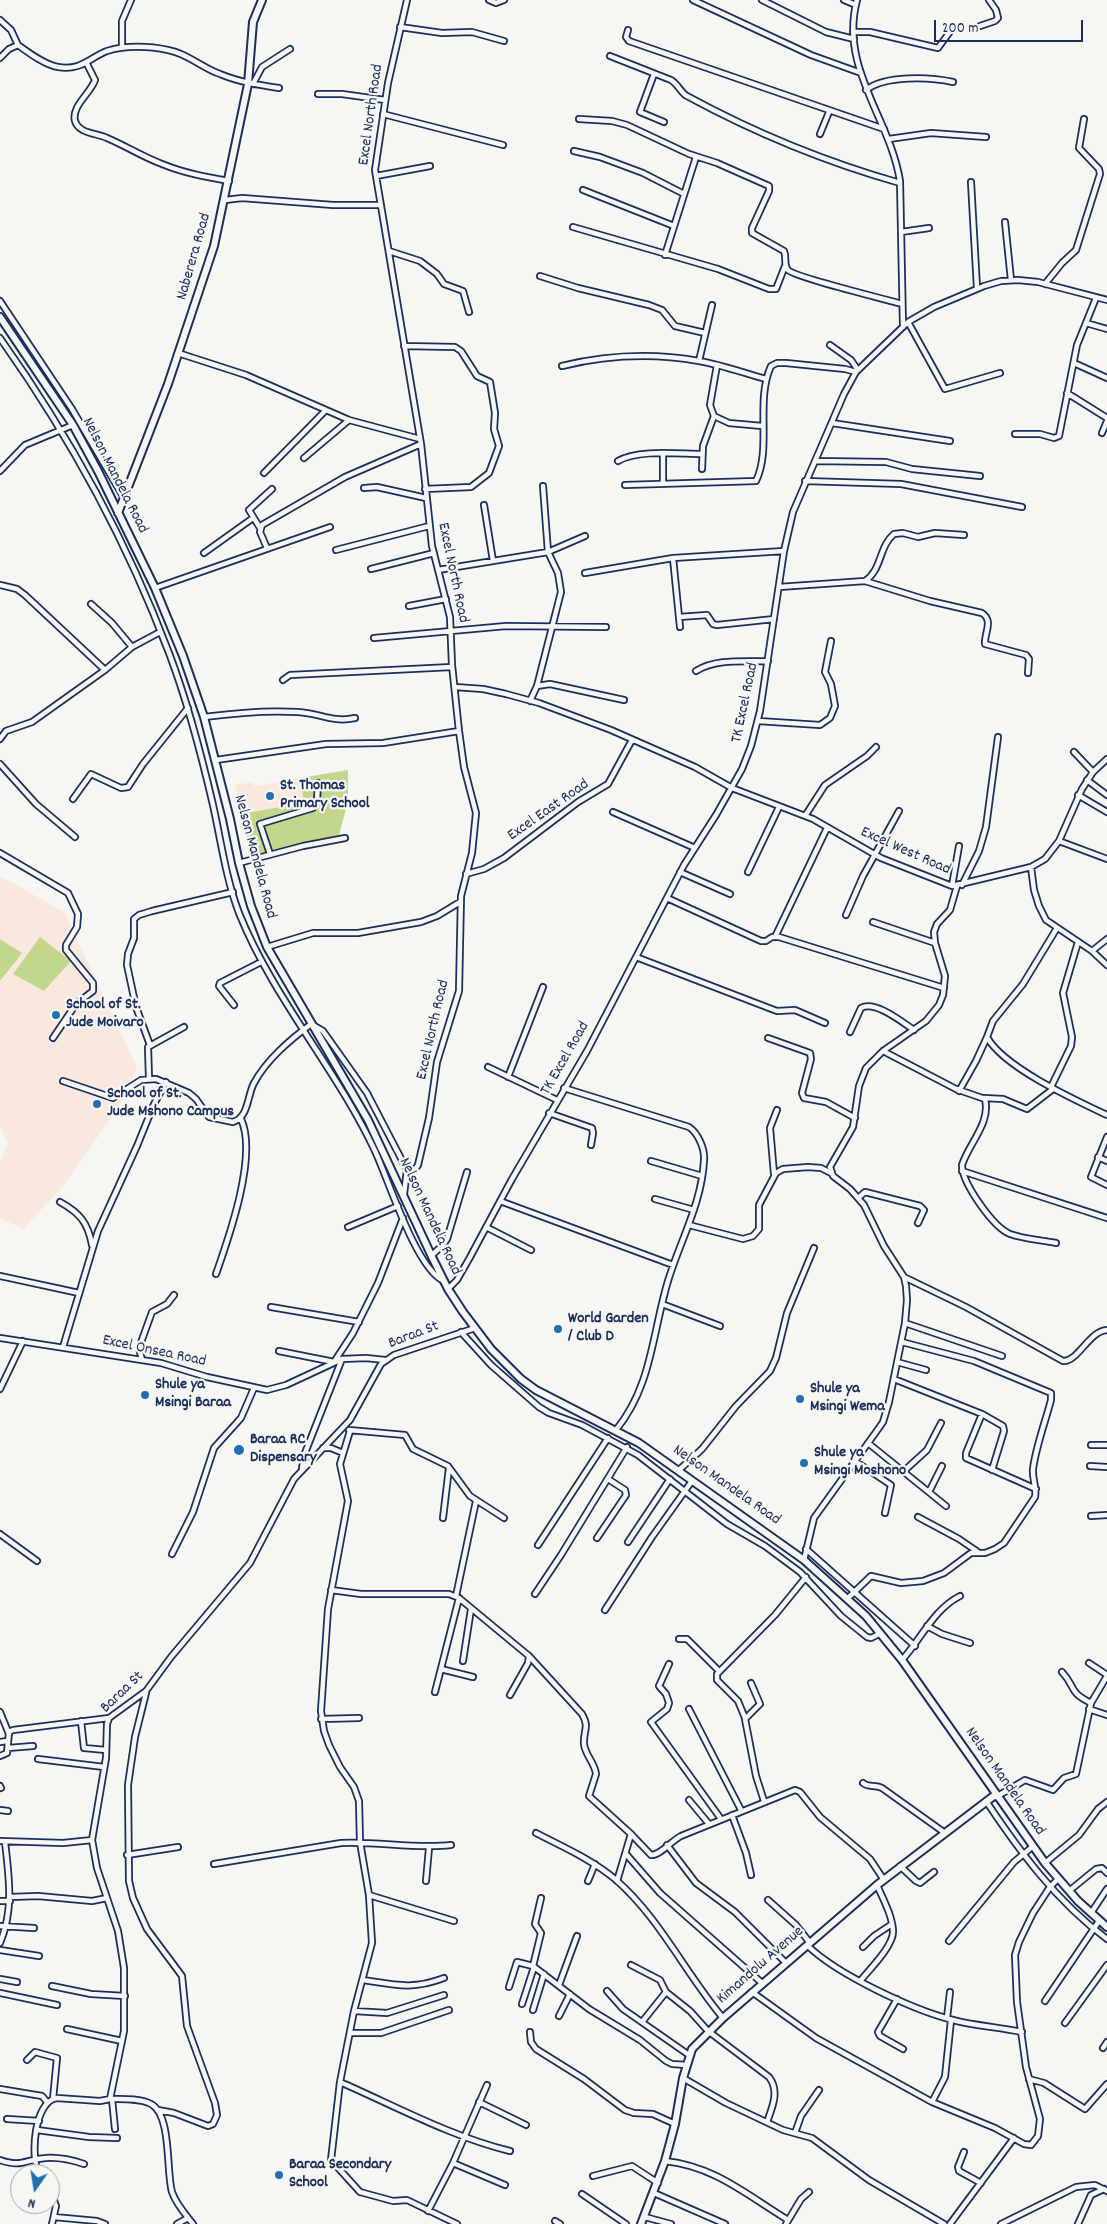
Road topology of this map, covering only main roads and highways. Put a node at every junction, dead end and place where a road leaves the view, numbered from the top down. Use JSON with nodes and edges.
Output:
{"nodes":[{"id":1,"x":262,"y":0,"type":"edge"},
{"id":2,"x":0,"y":317,"type":"edge"},
{"id":3,"x":118,"y":513,"type":"junction"},
{"id":4,"x":996,"y":1796,"type":"junction"},
{"id":5,"x":1107,"y":1926,"type":"edge"},
{"id":6,"x":641,"y":2224,"type":"edge"}],
"edges":[{"from":1,"to":3,"type":"main road","name":"Naberera Road"},
{"from":2,"to":3,"type":"main road","name":"Nelson Mandela Road"},
{"from":3,"to":4,"type":"main road","name":"Nelson Mandela Road"},
{"from":4,"to":5,"type":"main road","name":"Nelson Mandela Road"},
{"from":4,"to":6,"type":"main road","name":"Kimandolu Avenue"}]}
